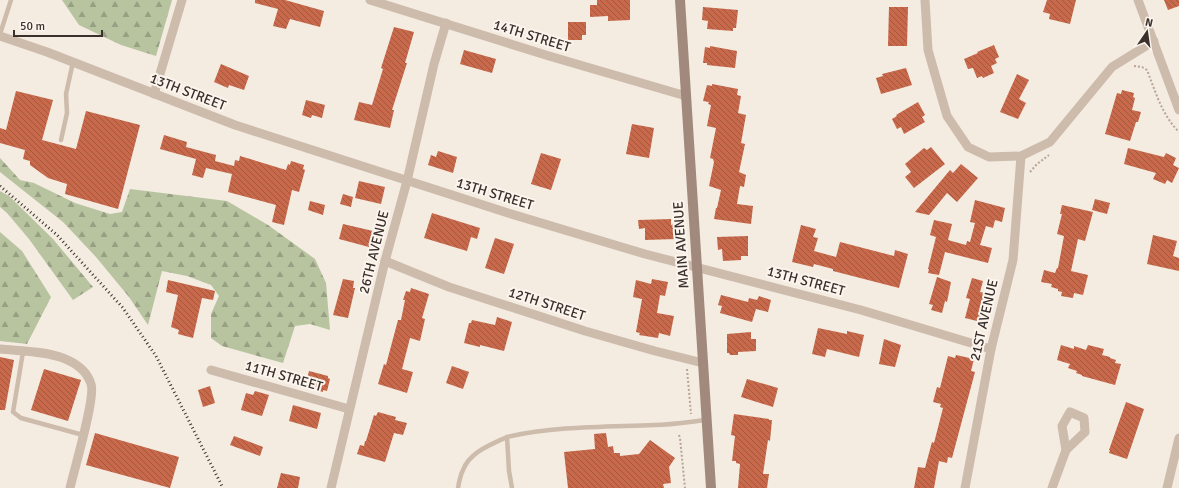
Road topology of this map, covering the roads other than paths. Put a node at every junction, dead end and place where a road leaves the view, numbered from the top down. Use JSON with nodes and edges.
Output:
{"nodes":[{"id":1,"x":11,"y":0,"type":"edge"},
{"id":2,"x":182,"y":0,"type":"edge"},
{"id":3,"x":370,"y":0,"type":"edge"},
{"id":4,"x":680,"y":0,"type":"edge"},
{"id":5,"x":925,"y":0,"type":"edge"},
{"id":6,"x":1138,"y":0,"type":"edge"},
{"id":7,"x":446,"y":23,"type":"junction"},
{"id":8,"x":0,"y":35,"type":"edge"},
{"id":9,"x":1154,"y":41,"type":"junction"},
{"id":10,"x":73,"y":62,"type":"junction"},
{"id":11,"x":154,"y":94,"type":"junction"},
{"id":12,"x":686,"y":96,"type":"junction"},
{"id":13,"x":1179,"y":110,"type":"edge"},
{"id":14,"x":61,"y":140,"type":"dead end"},
{"id":15,"x":1021,"y":156,"type":"junction"},
{"id":16,"x":407,"y":181,"type":"junction"},
{"id":17,"x":385,"y":262,"type":"junction"},
{"id":18,"x":697,"y":268,"type":"junction"},
{"id":19,"x":0,"y":349,"type":"edge"},
{"id":20,"x":991,"y":349,"type":"junction"},
{"id":21,"x":23,"y":352,"type":"junction"},
{"id":22,"x":703,"y":363,"type":"junction"},
{"id":23,"x":211,"y":370,"type":"dead end"},
{"id":24,"x":349,"y":409,"type":"junction"},
{"id":25,"x":706,"y":420,"type":"junction"},
{"id":26,"x":83,"y":435,"type":"junction"},
{"id":27,"x":507,"y":437,"type":"junction"},
{"id":28,"x":1179,"y":438,"type":"edge"},
{"id":29,"x":1066,"y":450,"type":"dead end"},
{"id":30,"x":70,"y":488,"type":"edge"},
{"id":31,"x":331,"y":488,"type":"edge"},
{"id":32,"x":458,"y":488,"type":"edge"},
{"id":33,"x":512,"y":488,"type":"edge"},
{"id":34,"x":711,"y":488,"type":"edge"},
{"id":35,"x":965,"y":488,"type":"edge"},
{"id":36,"x":1052,"y":488,"type":"edge"},
{"id":37,"x":1166,"y":488,"type":"edge"}],
"edges":[{"from":1,"to":8,"type":"lane"},
{"from":2,"to":11,"type":"street"},
{"from":3,"to":7,"type":"street","name":"14TH STREET"},
{"from":4,"to":12,"type":"main road","name":"MAIN AVENUE"},
{"from":5,"to":15,"type":"street"},
{"from":6,"to":9,"type":"street"},
{"from":7,"to":12,"type":"street","name":"14TH STREET"},
{"from":7,"to":16,"type":"street","name":"26TH AVENUE"},
{"from":8,"to":10,"type":"street","name":"13TH STREET"},
{"from":9,"to":13,"type":"street"},
{"from":9,"to":15,"type":"street"},
{"from":10,"to":11,"type":"street","name":"13TH STREET"},
{"from":10,"to":14,"type":"lane"},
{"from":11,"to":16,"type":"street","name":"13TH STREET"},
{"from":12,"to":18,"type":"main road","name":"MAIN AVENUE"},
{"from":15,"to":20,"type":"street","name":"21ST AVENUE"},
{"from":16,"to":17,"type":"street","name":"26TH AVENUE"},
{"from":16,"to":18,"type":"street","name":"13TH STREET"},
{"from":17,"to":22,"type":"street","name":"12TH STREET"},
{"from":17,"to":24,"type":"street","name":"26TH AVENUE"},
{"from":18,"to":20,"type":"street","name":"13TH STREET"},
{"from":18,"to":22,"type":"main road","name":"MAIN AVENUE"},
{"from":19,"to":21,"type":"street"},
{"from":20,"to":35,"type":"street","name":"21ST AVENUE"},
{"from":21,"to":26,"type":"street"},
{"from":21,"to":26,"type":"lane"},
{"from":22,"to":25,"type":"main road","name":"MAIN AVENUE"},
{"from":23,"to":24,"type":"street","name":"11TH STREET"},
{"from":24,"to":31,"type":"street","name":"26TH AVENUE"},
{"from":25,"to":27,"type":"lane"},
{"from":25,"to":34,"type":"main road","name":"MAIN AVENUE"},
{"from":26,"to":30,"type":"street"},
{"from":27,"to":32,"type":"lane"},
{"from":27,"to":33,"type":"lane"},
{"from":28,"to":37,"type":"street"},
{"from":29,"to":36,"type":"street"}]}
